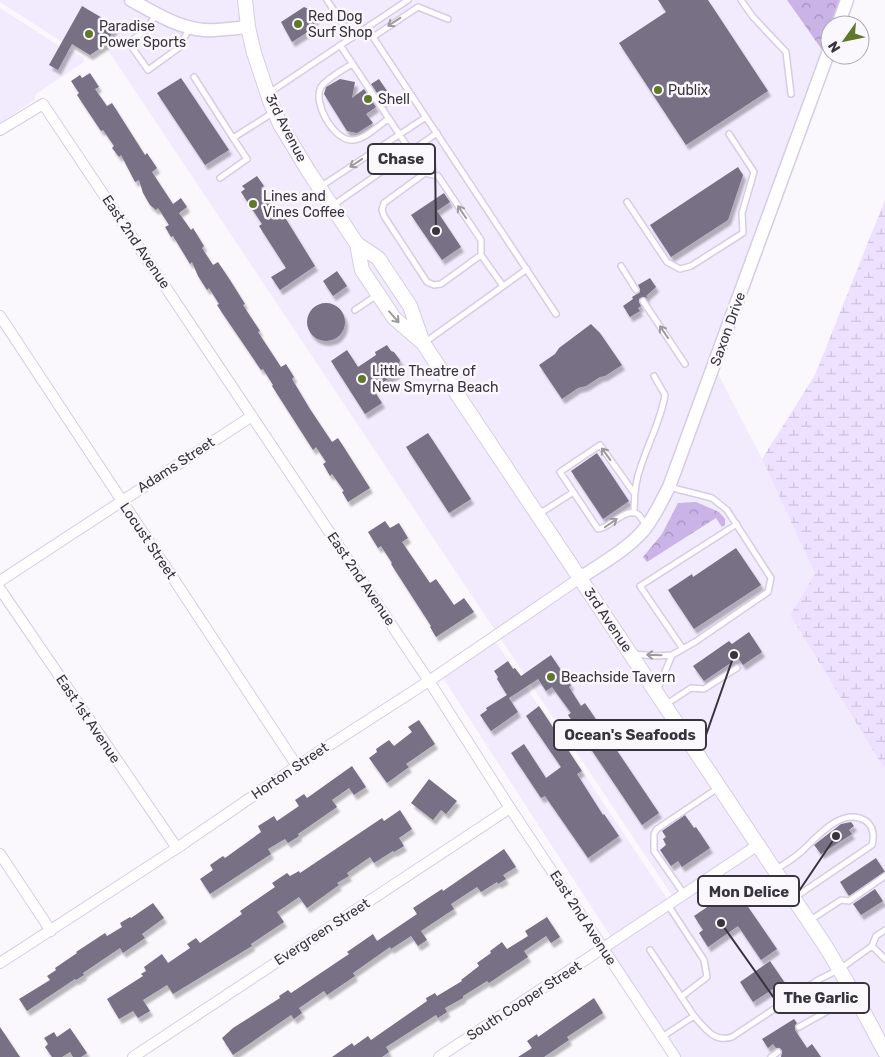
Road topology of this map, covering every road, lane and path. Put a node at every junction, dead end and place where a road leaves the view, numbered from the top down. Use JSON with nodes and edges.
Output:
{"nodes":[{"id":1,"x":131,"y":0,"type":"edge"},
{"id":2,"x":244,"y":0,"type":"edge"},
{"id":3,"x":327,"y":0,"type":"edge"},
{"id":4,"x":408,"y":0,"type":"edge"},
{"id":5,"x":741,"y":0,"type":"edge"},
{"id":6,"x":847,"y":0,"type":"edge"},
{"id":7,"x":157,"y":14,"type":"junction"},
{"id":8,"x":842,"y":15,"type":"edge"},
{"id":9,"x":448,"y":19,"type":"dead end"},
{"id":10,"x":189,"y":27,"type":"junction"},
{"id":11,"x":248,"y":27,"type":"junction"},
{"id":12,"x":367,"y":28,"type":"junction"},
{"id":13,"x":373,"y":36,"type":"junction"},
{"id":14,"x":352,"y":38,"type":"junction"},
{"id":15,"x":340,"y":45,"type":"junction"},
{"id":16,"x":352,"y":64,"type":"junction"},
{"id":17,"x":824,"y":65,"type":"edge"},
{"id":18,"x":194,"y":77,"type":"dead end"},
{"id":19,"x":268,"y":94,"type":"junction"},
{"id":20,"x":791,"y":94,"type":"dead end"},
{"id":21,"x":275,"y":112,"type":"junction"},
{"id":22,"x":426,"y":116,"type":"junction"},
{"id":23,"x":388,"y":119,"type":"junction"},
{"id":24,"x":0,"y":130,"type":"edge"},
{"id":25,"x":437,"y":133,"type":"junction"},
{"id":26,"x":729,"y":134,"type":"dead end"},
{"id":27,"x":398,"y":135,"type":"junction"},
{"id":28,"x":233,"y":138,"type":"junction"},
{"id":29,"x":410,"y":152,"type":"junction"},
{"id":30,"x":425,"y":173,"type":"junction"},
{"id":31,"x":220,"y":178,"type":"dead end"},
{"id":32,"x":319,"y":187,"type":"junction"},
{"id":33,"x":627,"y":202,"type":"dead end"},
{"id":34,"x":331,"y":206,"type":"junction"},
{"id":35,"x":357,"y":244,"type":"junction"},
{"id":36,"x":481,"y":255,"type":"junction"},
{"id":37,"x":621,"y":266,"type":"dead end"},
{"id":38,"x":527,"y":269,"type":"junction"},
{"id":39,"x":503,"y":286,"type":"junction"},
{"id":40,"x":636,"y":290,"type":"dead end"},
{"id":41,"x":378,"y":295,"type":"junction"},
{"id":42,"x":643,"y":301,"type":"dead end"},
{"id":43,"x":355,"y":310,"type":"dead end"},
{"id":44,"x":556,"y":314,"type":"dead end"},
{"id":45,"x":0,"y":316,"type":"edge"},
{"id":46,"x":423,"y":343,"type":"junction"},
{"id":47,"x":685,"y":364,"type":"dead end"},
{"id":48,"x":654,"y":376,"type":"dead end"},
{"id":49,"x":252,"y":416,"type":"junction"},
{"id":50,"x":669,"y":487,"type":"junction"},
{"id":51,"x":572,"y":492,"type":"junction"},
{"id":52,"x":634,"y":493,"type":"junction"},
{"id":53,"x":121,"y":501,"type":"junction"},
{"id":54,"x":634,"y":513,"type":"junction"},
{"id":55,"x":538,"y":515,"type":"junction"},
{"id":56,"x":736,"y":524,"type":"junction"},
{"id":57,"x":646,"y":526,"type":"junction"},
{"id":58,"x":580,"y":578,"type":"junction"},
{"id":59,"x":0,"y":581,"type":"edge"},
{"id":60,"x":0,"y":589,"type":"edge"},
{"id":61,"x":683,"y":649,"type":"junction"},
{"id":62,"x":631,"y":654,"type":"junction"},
{"id":63,"x":672,"y":655,"type":"junction"},
{"id":64,"x":737,"y":668,"type":"dead end"},
{"id":65,"x":429,"y":681,"type":"junction"},
{"id":66,"x":656,"y":692,"type":"junction"},
{"id":67,"x":665,"y":705,"type":"junction"},
{"id":68,"x":297,"y":766,"type":"junction"},
{"id":69,"x":720,"y":787,"type":"junction"},
{"id":70,"x":510,"y":808,"type":"junction"},
{"id":71,"x":758,"y":845,"type":"junction"},
{"id":72,"x":177,"y":848,"type":"junction"},
{"id":73,"x":0,"y":854,"type":"edge"},
{"id":74,"x":775,"y":870,"type":"junction"},
{"id":75,"x":885,"y":876,"type":"edge"},
{"id":76,"x":684,"y":894,"type":"junction"},
{"id":77,"x":793,"y":898,"type":"junction"},
{"id":78,"x":668,"y":906,"type":"junction"},
{"id":79,"x":809,"y":921,"type":"junction"},
{"id":80,"x":885,"y":930,"type":"edge"},
{"id":81,"x":51,"y":931,"type":"junction"},
{"id":82,"x":872,"y":946,"type":"junction"},
{"id":83,"x":603,"y":949,"type":"junction"},
{"id":84,"x":650,"y":950,"type":"dead end"},
{"id":85,"x":885,"y":959,"type":"edge"},
{"id":86,"x":0,"y":963,"type":"edge"},
{"id":87,"x":840,"y":969,"type":"junction"},
{"id":88,"x":855,"y":996,"type":"junction"},
{"id":89,"x":681,"y":997,"type":"junction"},
{"id":90,"x":694,"y":1016,"type":"junction"},
{"id":91,"x":799,"y":1027,"type":"dead end"},
{"id":92,"x":662,"y":1037,"type":"junction"},
{"id":93,"x":778,"y":1052,"type":"dead end"},
{"id":94,"x":885,"y":1052,"type":"edge"},
{"id":95,"x":134,"y":1057,"type":"edge"},
{"id":96,"x":439,"y":1057,"type":"edge"},
{"id":97,"x":675,"y":1057,"type":"edge"},
{"id":98,"x":772,"y":1057,"type":"edge"}],
"edges":[{"from":1,"to":7,"type":"street"},
{"from":2,"to":11,"type":"main road","name":"3rd Avenue"},
{"from":3,"to":14,"type":"lane"},
{"from":4,"to":12,"type":"lane"},
{"from":5,"to":20,"type":"lane"},
{"from":6,"to":8,"type":"street"},
{"from":7,"to":10,"type":"street"},
{"from":7,"to":10,"type":"lane"},
{"from":9,"to":13,"type":"lane","one_way":true},
{"from":10,"to":11,"type":"street"},
{"from":11,"to":19,"type":"main road","name":"3rd Avenue"},
{"from":12,"to":13,"type":"lane"},
{"from":12,"to":14,"type":"lane"},
{"from":13,"to":22,"type":"lane"},
{"from":14,"to":15,"type":"lane"},
{"from":15,"to":16,"type":"lane"},
{"from":15,"to":19,"type":"lane"},
{"from":16,"to":23,"type":"lane"},
{"from":16,"to":23,"type":"lane"},
{"from":17,"to":50,"type":"street","name":"Saxon Drive"},
{"from":18,"to":28,"type":"lane"},
{"from":19,"to":21,"type":"main road","name":"3rd Avenue"},
{"from":21,"to":28,"type":"lane"},
{"from":21,"to":32,"type":"main road","name":"3rd Avenue"},
{"from":22,"to":25,"type":"lane"},
{"from":22,"to":27,"type":"lane"},
{"from":23,"to":27,"type":"lane"},
{"from":24,"to":49,"type":"street","name":"East 2nd Avenue"},
{"from":25,"to":29,"type":"lane"},
{"from":25,"to":38,"type":"lane"},
{"from":26,"to":33,"type":"lane"},
{"from":27,"to":29,"type":"lane"},
{"from":27,"to":32,"type":"lane","one_way":true},
{"from":28,"to":31,"type":"lane"},
{"from":29,"to":30,"type":"lane"},
{"from":29,"to":34,"type":"lane"},
{"from":36,"to":30,"type":"lane","one_way":true},
{"from":30,"to":36,"type":"lane"},
{"from":32,"to":34,"type":"main road","name":"3rd Avenue"},
{"from":34,"to":35,"type":"main road","name":"3rd Avenue"},
{"from":35,"to":41,"type":"main road","name":"3rd Avenue"},
{"from":35,"to":46,"type":"main road","name":"3rd Avenue"},
{"from":36,"to":39,"type":"lane"},
{"from":37,"to":40,"type":"lane"},
{"from":38,"to":39,"type":"lane"},
{"from":38,"to":44,"type":"lane"},
{"from":39,"to":46,"type":"lane"},
{"from":41,"to":43,"type":"lane"},
{"from":41,"to":46,"type":"main road","name":"3rd Avenue","one_way":true},
{"from":47,"to":42,"type":"lane","one_way":true},
{"from":45,"to":53,"type":"street","name":"Locust Street"},
{"from":46,"to":55,"type":"main road","name":"3rd Avenue"},
{"from":48,"to":52,"type":"lane"},
{"from":49,"to":53,"type":"street","name":"Adams Street"},
{"from":49,"to":65,"type":"street","name":"East 2nd Avenue"},
{"from":50,"to":56,"type":"lane"},
{"from":50,"to":57,"type":"street","name":"Saxon Drive"},
{"from":52,"to":51,"type":"lane","one_way":true},
{"from":51,"to":54,"type":"lane","one_way":true},
{"from":51,"to":55,"type":"lane"},
{"from":52,"to":54,"type":"lane"},
{"from":53,"to":59,"type":"street","name":"Adams Street"},
{"from":53,"to":68,"type":"street","name":"Locust Street"},
{"from":54,"to":57,"type":"lane"},
{"from":55,"to":58,"type":"main road","name":"3rd Avenue"},
{"from":56,"to":61,"type":"lane"},
{"from":56,"to":61,"type":"lane"},
{"from":57,"to":58,"type":"street","name":"Saxon Drive"},
{"from":58,"to":62,"type":"main road","name":"3rd Avenue"},
{"from":58,"to":65,"type":"street","name":"Horton Street"},
{"from":60,"to":72,"type":"street","name":"East 1st Avenue"},
{"from":61,"to":63,"type":"lane"},
{"from":63,"to":62,"type":"lane","one_way":true},
{"from":62,"to":66,"type":"main road","name":"3rd Avenue"},
{"from":63,"to":66,"type":"lane"},
{"from":64,"to":67,"type":"lane"},
{"from":65,"to":68,"type":"street","name":"Horton Street"},
{"from":65,"to":70,"type":"street","name":"East 2nd Avenue"},
{"from":66,"to":67,"type":"main road","name":"3rd Avenue"},
{"from":67,"to":69,"type":"main road","name":"3rd Avenue"},
{"from":68,"to":72,"type":"street","name":"Horton Street"},
{"from":69,"to":71,"type":"main road","name":"3rd Avenue"},
{"from":69,"to":76,"type":"lane"},
{"from":70,"to":83,"type":"street","name":"East 2nd Avenue"},
{"from":70,"to":95,"type":"street","name":"Evergreen Street"},
{"from":71,"to":74,"type":"main road","name":"3rd Avenue"},
{"from":71,"to":76,"type":"street","name":"South Cooper Street"},
{"from":72,"to":81,"type":"street","name":"Horton Street"},
{"from":73,"to":81,"type":"street"},
{"from":74,"to":77,"type":"main road","name":"3rd Avenue"},
{"from":74,"to":77,"type":"lane"},
{"from":75,"to":79,"type":"lane"},
{"from":76,"to":78,"type":"street","name":"South Cooper Street"},
{"from":77,"to":79,"type":"main road","name":"3rd Avenue"},
{"from":78,"to":83,"type":"street","name":"South Cooper Street"},
{"from":78,"to":89,"type":"lane"},
{"from":79,"to":87,"type":"main road","name":"3rd Avenue"},
{"from":80,"to":82,"type":"lane"},
{"from":81,"to":86,"type":"street","name":"Horton Street"},
{"from":82,"to":85,"type":"lane"},
{"from":82,"to":87,"type":"lane"},
{"from":83,"to":92,"type":"street","name":"East 2nd Avenue"},
{"from":83,"to":96,"type":"street","name":"South Cooper Street"},
{"from":84,"to":89,"type":"lane"},
{"from":87,"to":88,"type":"main road","name":"3rd Avenue"},
{"from":87,"to":90,"type":"lane"},
{"from":88,"to":91,"type":"lane"},
{"from":88,"to":94,"type":"main road","name":"3rd Avenue"},
{"from":89,"to":90,"type":"lane"},
{"from":90,"to":92,"type":"lane"},
{"from":92,"to":97,"type":"street","name":"East 2nd Avenue"},
{"from":93,"to":98,"type":"lane"}]}
